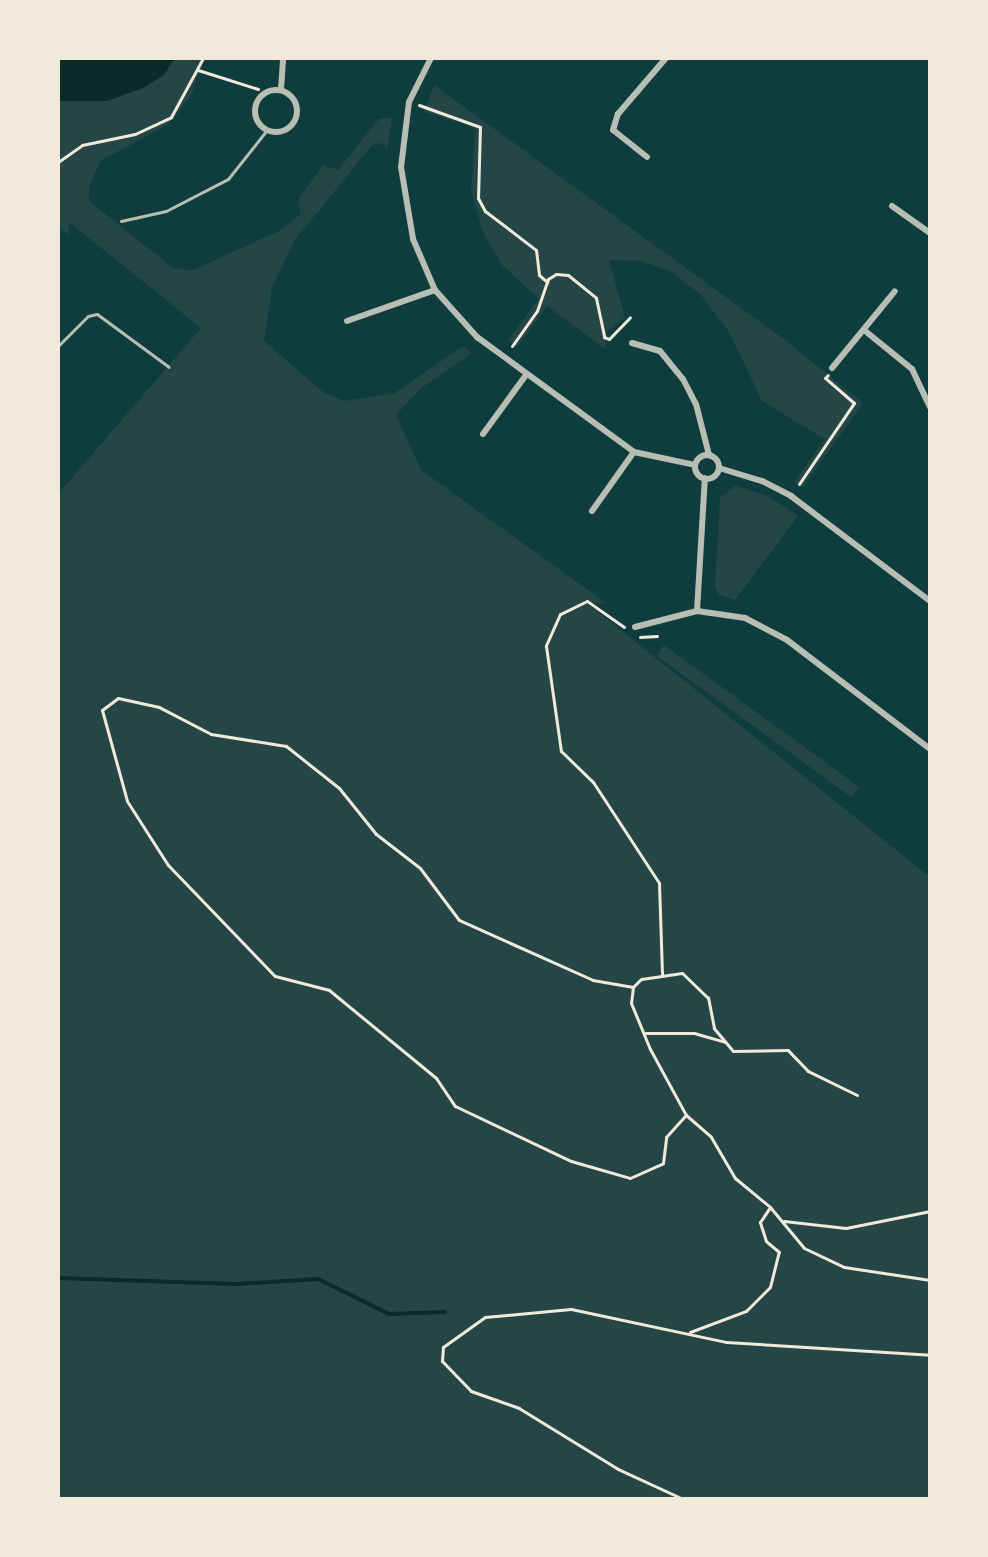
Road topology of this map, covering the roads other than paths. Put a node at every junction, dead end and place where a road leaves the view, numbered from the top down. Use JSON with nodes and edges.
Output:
{"nodes":[{"id":1,"x":283,"y":58,"type":"edge"},
{"id":2,"x":431,"y":58,"type":"edge"},
{"id":3,"x":666,"y":58,"type":"edge"},
{"id":4,"x":281,"y":89,"type":"junction"},
{"id":5,"x":266,"y":131,"type":"junction"},
{"id":6,"x":647,"y":157,"type":"dead end"},
{"id":7,"x":892,"y":206,"type":"dead end"},
{"id":8,"x":121,"y":221,"type":"dead end"},
{"id":9,"x":930,"y":233,"type":"edge"},
{"id":10,"x":435,"y":290,"type":"junction"},
{"id":11,"x":895,"y":291,"type":"dead end"},
{"id":12,"x":347,"y":321,"type":"dead end"},
{"id":13,"x":864,"y":330,"type":"junction"},
{"id":14,"x":632,"y":343,"type":"dead end"},
{"id":15,"x":58,"y":346,"type":"edge"},
{"id":16,"x":169,"y":367,"type":"dead end"},
{"id":17,"x":832,"y":368,"type":"dead end"},
{"id":18,"x":526,"y":375,"type":"junction"},
{"id":19,"x":930,"y":407,"type":"edge"},
{"id":20,"x":483,"y":434,"type":"dead end"},
{"id":21,"x":634,"y":452,"type":"junction"},
{"id":22,"x":709,"y":455,"type":"junction"},
{"id":23,"x":695,"y":465,"type":"junction"},
{"id":24,"x":719,"y":468,"type":"junction"},
{"id":25,"x":705,"y":478,"type":"junction"},
{"id":26,"x":592,"y":511,"type":"dead end"},
{"id":27,"x":930,"y":601,"type":"edge"},
{"id":28,"x":697,"y":611,"type":"junction"},
{"id":29,"x":635,"y":627,"type":"dead end"},
{"id":30,"x":930,"y":749,"type":"edge"}],
"edges":[{"from":1,"to":4,"type":"street"},
{"from":2,"to":10,"type":"street"},
{"from":3,"to":6,"type":"street"},
{"from":4,"to":5,"type":"street"},
{"from":4,"to":5,"type":"street"},
{"from":5,"to":8,"type":"lane"},
{"from":7,"to":9,"type":"street"},
{"from":10,"to":12,"type":"street"},
{"from":10,"to":18,"type":"street"},
{"from":11,"to":13,"type":"street"},
{"from":13,"to":17,"type":"street"},
{"from":13,"to":19,"type":"street"},
{"from":14,"to":22,"type":"street"},
{"from":15,"to":16,"type":"lane"},
{"from":18,"to":20,"type":"street"},
{"from":18,"to":21,"type":"street"},
{"from":21,"to":23,"type":"street"},
{"from":21,"to":26,"type":"street"},
{"from":22,"to":23,"type":"street"},
{"from":22,"to":24,"type":"street"},
{"from":23,"to":25,"type":"street"},
{"from":24,"to":25,"type":"street"},
{"from":24,"to":27,"type":"street"},
{"from":25,"to":28,"type":"street"},
{"from":28,"to":29,"type":"street"},
{"from":28,"to":30,"type":"street"}]}
